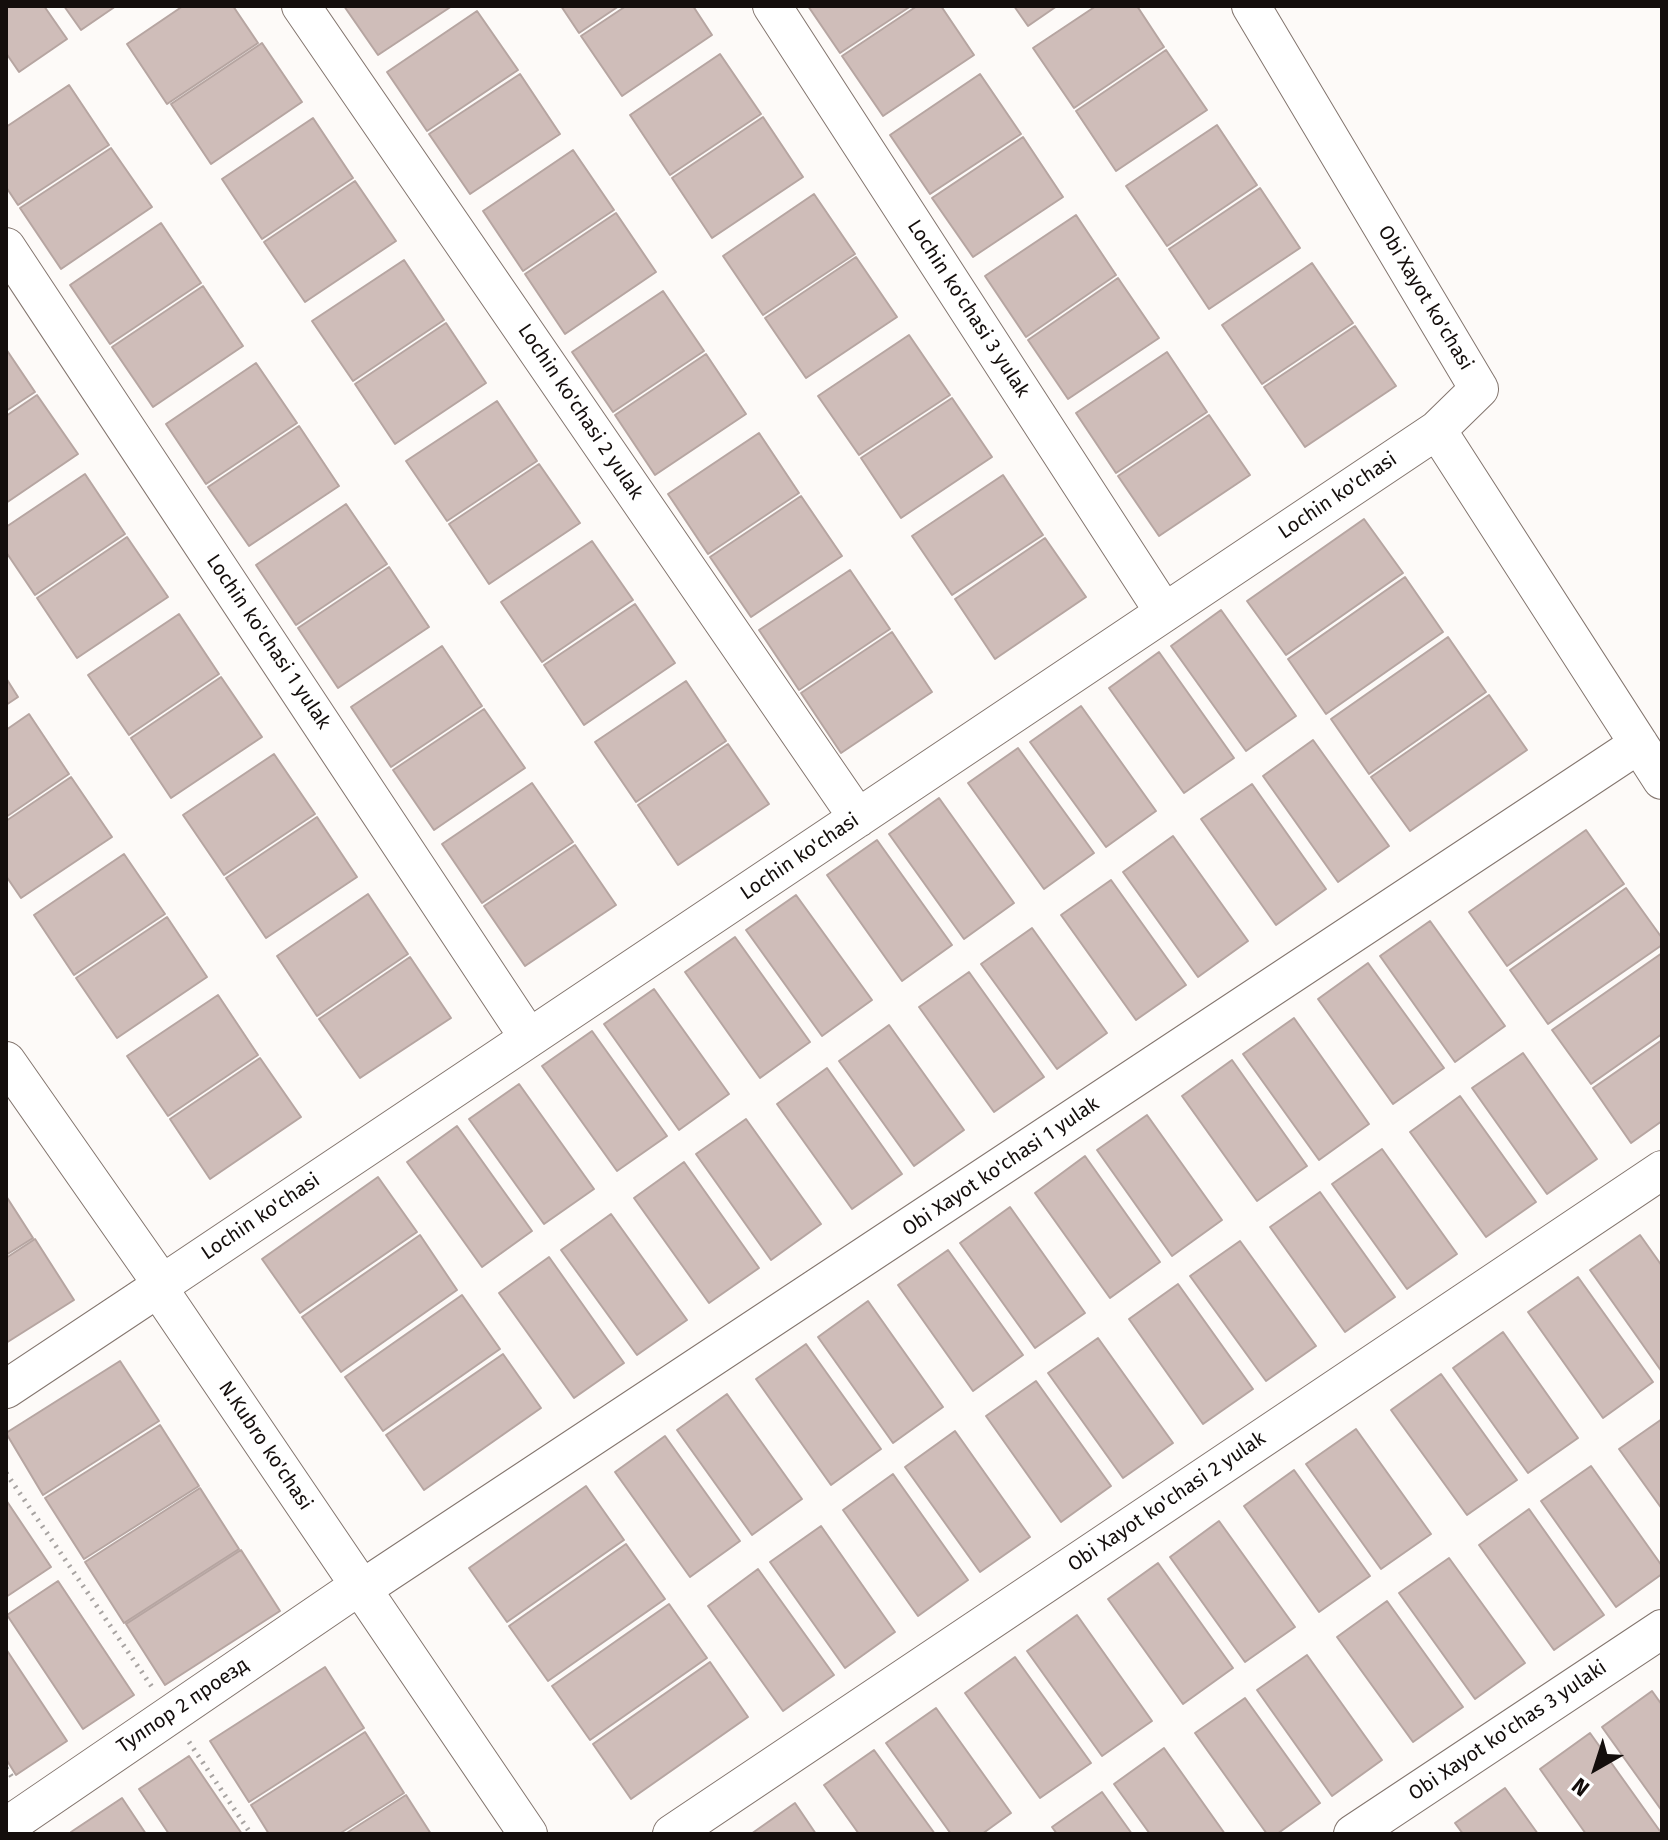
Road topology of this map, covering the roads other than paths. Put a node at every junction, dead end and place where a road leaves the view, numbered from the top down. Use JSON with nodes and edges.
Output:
{"nodes":[{"id":1,"x":301,"y":6,"type":"edge"},
{"id":2,"x":772,"y":6,"type":"edge"},
{"id":3,"x":1251,"y":6,"type":"edge"},
{"id":4,"x":6,"y":247,"type":"edge"},
{"id":5,"x":1437,"y":430,"type":"junction"},
{"id":6,"x":1164,"y":612,"type":"junction"},
{"id":7,"x":1639,"y":744,"type":"junction"},
{"id":8,"x":1662,"y":780,"type":"edge"},
{"id":9,"x":858,"y":818,"type":"junction"},
{"id":10,"x":529,"y":1038,"type":"junction"},
{"id":11,"x":6,"y":1061,"type":"edge"},
{"id":12,"x":1662,"y":1170,"type":"edge"},
{"id":13,"x":160,"y":1286,"type":"junction"},
{"id":14,"x":6,"y":1389,"type":"edge"},
{"id":15,"x":361,"y":1588,"type":"junction"},
{"id":16,"x":1662,"y":1629,"type":"edge"},
{"id":17,"x":6,"y":1827,"type":"edge"},
{"id":18,"x":528,"y":1834,"type":"edge"},
{"id":19,"x":672,"y":1834,"type":"edge"},
{"id":20,"x":1353,"y":1834,"type":"edge"}],
"edges":[{"from":1,"to":9,"type":"street","name":"Lochin ko'chasi 2 yulak"},
{"from":2,"to":6,"type":"street","name":"Lochin ko'chasi 3 yulak"},
{"from":3,"to":5,"type":"street","name":"Obi Xayot ko'chasi"},
{"from":4,"to":10,"type":"street","name":"Lochin ko'chasi 1 yulak"},
{"from":5,"to":6,"type":"street","name":"Lochin ko'chasi"},
{"from":5,"to":7,"type":"street"},
{"from":6,"to":9,"type":"street","name":"Lochin ko'chasi"},
{"from":7,"to":8,"type":"street"},
{"from":7,"to":15,"type":"street","name":"Obi Xayot ko'chasi 1 yulak"},
{"from":9,"to":10,"type":"street","name":"Lochin ko'chasi"},
{"from":10,"to":13,"type":"street","name":"Lochin ko'chasi"},
{"from":11,"to":13,"type":"street","name":"N.Kubro ko'chasi"},
{"from":12,"to":19,"type":"street","name":"Obi Xayot ko'chasi 2 yulak"},
{"from":13,"to":14,"type":"street","name":"Lochin ko'chasi"},
{"from":13,"to":15,"type":"street","name":"N.Kubro ko'chasi"},
{"from":15,"to":17,"type":"street","name":"Тулпор 2 проезд"},
{"from":15,"to":18,"type":"street","name":"N.Kubro ko'chasi"},
{"from":16,"to":20,"type":"street","name":"Obi Xayot ko'chas 3 yulaki"}]}
